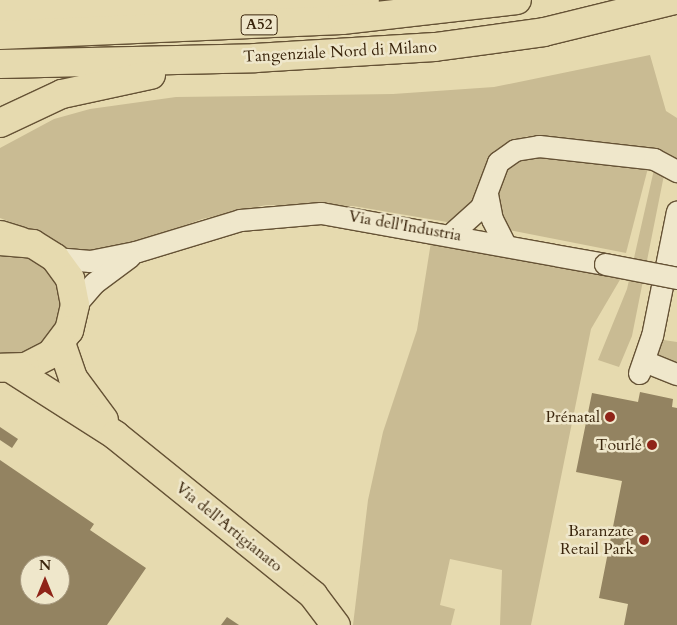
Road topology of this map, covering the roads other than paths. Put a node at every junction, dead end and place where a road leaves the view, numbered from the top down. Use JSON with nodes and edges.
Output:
{"nodes":[{"id":1,"x":394,"y":0,"type":"edge"},
{"id":2,"x":517,"y":0,"type":"edge"},
{"id":3,"x":674,"y":0,"type":"edge"},
{"id":4,"x":0,"y":12,"type":"edge"},
{"id":5,"x":0,"y":36,"type":"edge"},
{"id":6,"x":382,"y":52,"type":"junction"},
{"id":7,"x":0,"y":64,"type":"edge"},
{"id":8,"x":0,"y":123,"type":"edge"},
{"id":9,"x":677,"y":171,"type":"edge"},
{"id":10,"x":487,"y":194,"type":"junction"},
{"id":11,"x":677,"y":210,"type":"edge"},
{"id":12,"x":451,"y":234,"type":"junction"},
{"id":13,"x":7,"y":239,"type":"edge"},
{"id":14,"x":505,"y":244,"type":"junction"},
{"id":15,"x":135,"y":252,"type":"junction"},
{"id":16,"x":55,"y":258,"type":"junction"},
{"id":17,"x":677,"y":278,"type":"edge"},
{"id":18,"x":74,"y":305,"type":"junction"},
{"id":19,"x":61,"y":343,"type":"junction"},
{"id":20,"x":5,"y":368,"type":"edge"},
{"id":21,"x":677,"y":374,"type":"edge"},
{"id":22,"x":115,"y":435,"type":"junction"},
{"id":23,"x":336,"y":625,"type":"edge"}],
"edges":[{"from":1,"to":4,"type":"main road"},
{"from":2,"to":5,"type":"main road","name":"Tangenziale Nord di Milano","number":"A52"},
{"from":3,"to":6,"type":"main road","name":"Tangenziale Nord di Milano","number":"A52"},
{"from":6,"to":7,"type":"main road","name":"Tangenziale Nord di Milano","number":"A52"},
{"from":6,"to":8,"type":"main road"},
{"from":9,"to":10,"type":"street"},
{"from":10,"to":12,"type":"street"},
{"from":10,"to":14,"type":"street"},
{"from":11,"to":21,"type":"street"},
{"from":12,"to":14,"type":"street","name":"Via dell'Industria"},
{"from":12,"to":15,"type":"street","name":"Via dell'Industria"},
{"from":13,"to":16,"type":"main road"},
{"from":14,"to":17,"type":"street","name":"Via dell'Industria","bridge":true},
{"from":15,"to":16,"type":"street","name":"Via dell'Industria"},
{"from":15,"to":18,"type":"street","name":"Via dell'Industria"},
{"from":16,"to":18,"type":"main road"},
{"from":18,"to":19,"type":"main road"},
{"from":19,"to":20,"type":"main road"},
{"from":19,"to":22,"type":"main road","name":"Via dell'Artigianato"},
{"from":20,"to":22,"type":"main road","name":"Via dell'Artigianato"},
{"from":22,"to":23,"type":"main road","name":"Via dell'Artigianato"}]}
